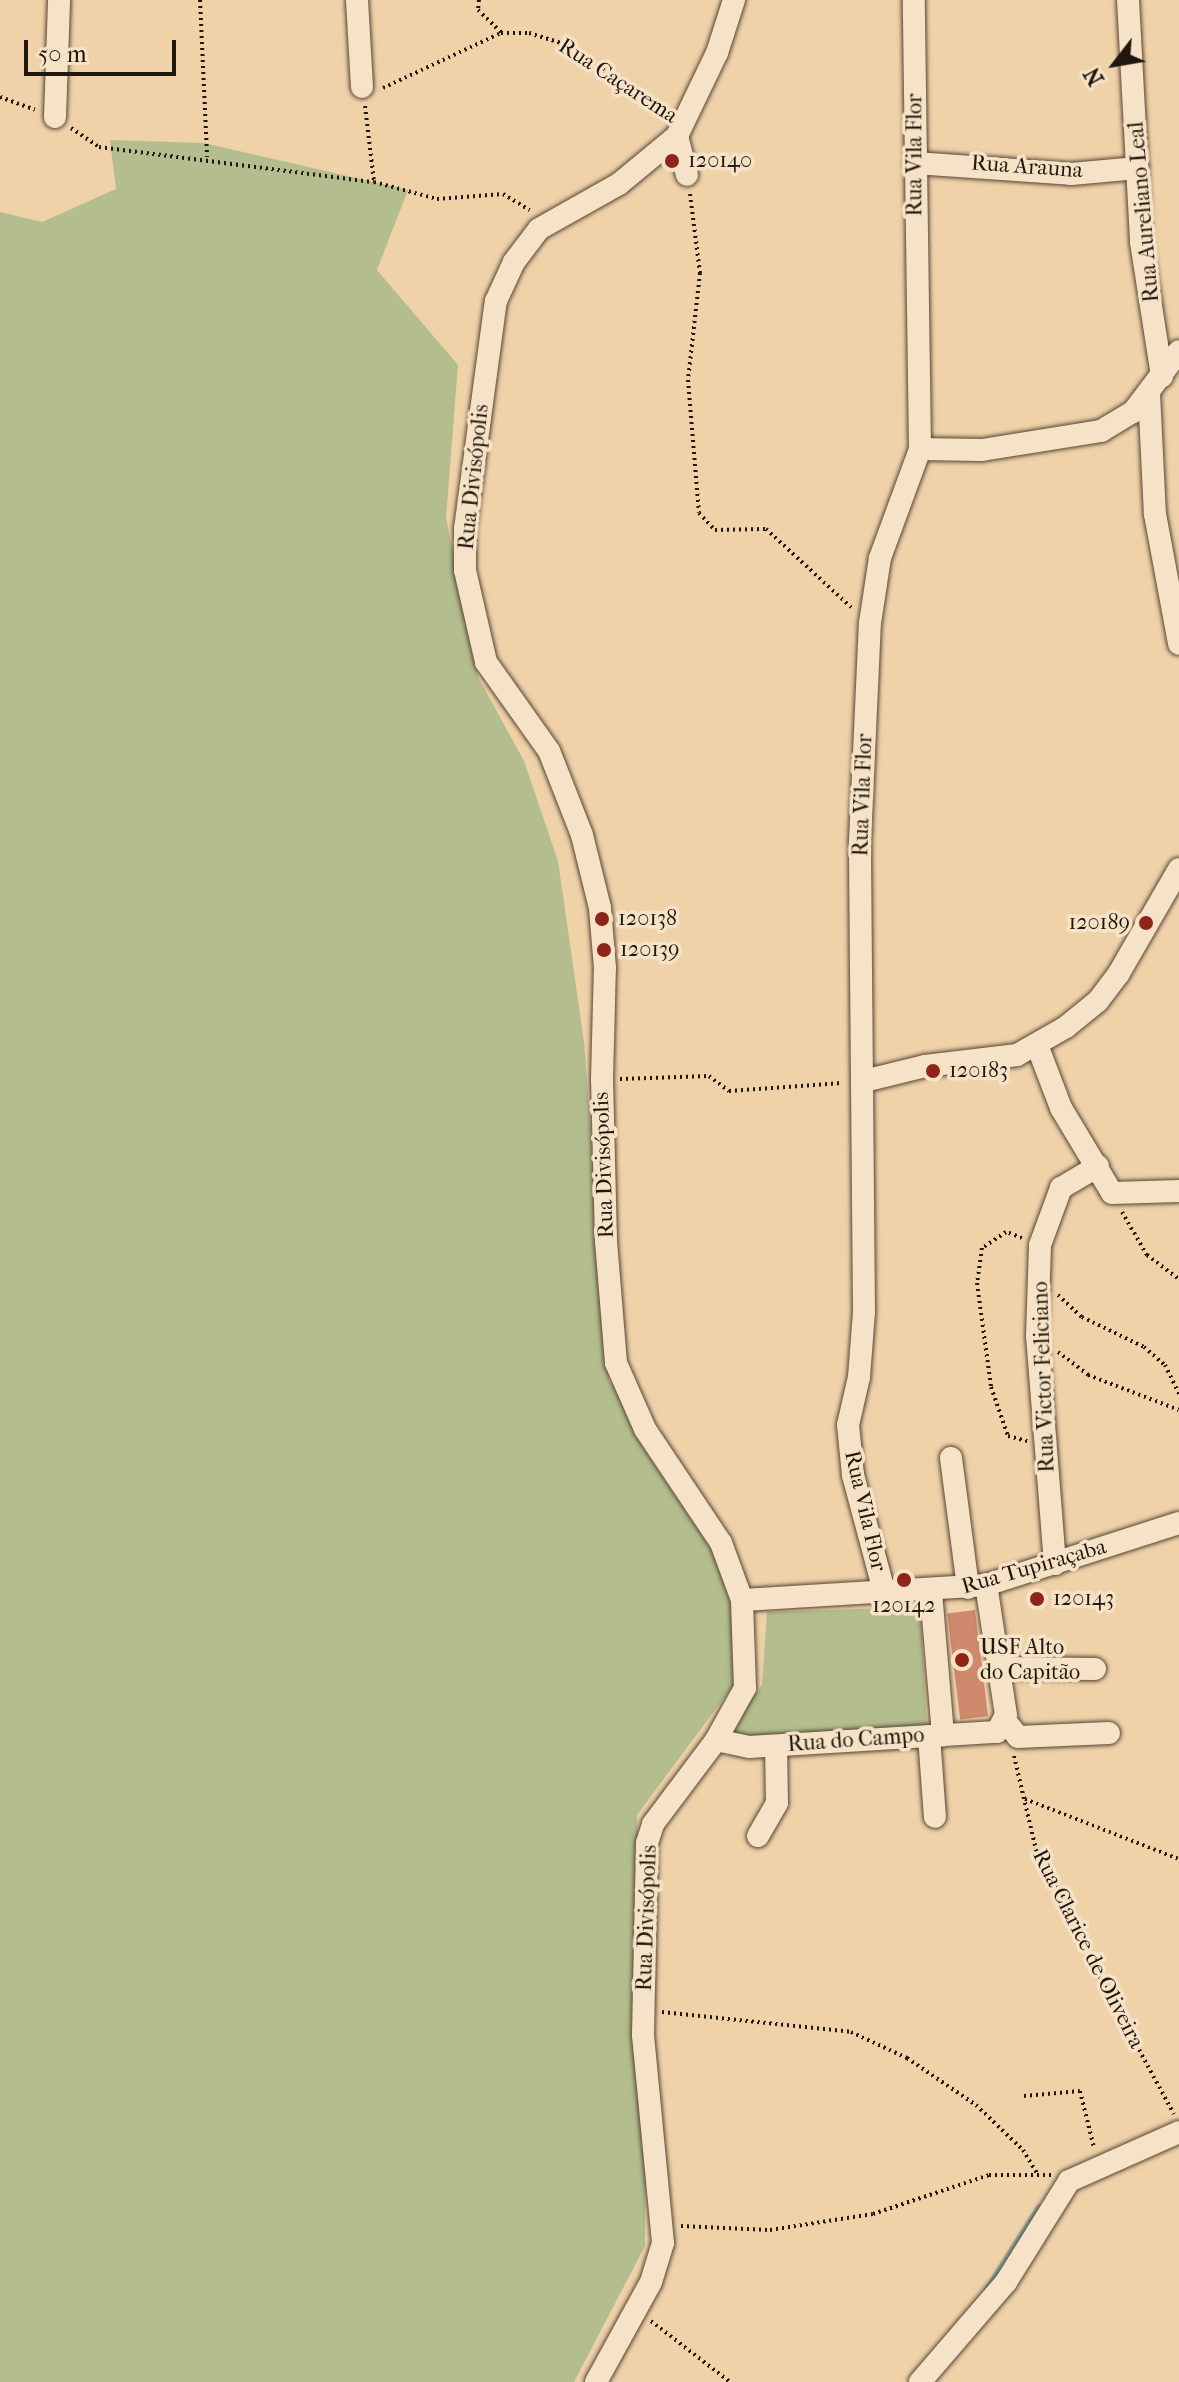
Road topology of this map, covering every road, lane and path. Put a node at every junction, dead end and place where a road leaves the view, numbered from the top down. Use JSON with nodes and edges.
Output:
{"nodes":[{"id":1,"x":59,"y":0,"type":"edge"},
{"id":2,"x":200,"y":0,"type":"edge"},
{"id":3,"x":357,"y":0,"type":"edge"},
{"id":4,"x":479,"y":0,"type":"edge"},
{"id":5,"x":734,"y":0,"type":"edge"},
{"id":6,"x":914,"y":0,"type":"edge"},
{"id":7,"x":1128,"y":0,"type":"edge"},
{"id":8,"x":501,"y":33,"type":"junction"},
{"id":9,"x":362,"y":87,"type":"junction"},
{"id":10,"x":0,"y":97,"type":"edge"},
{"id":11,"x":55,"y":117,"type":"junction"},
{"id":12,"x":681,"y":131,"type":"junction"},
{"id":13,"x":207,"y":157,"type":"junction"},
{"id":14,"x":915,"y":163,"type":"junction"},
{"id":15,"x":1138,"y":168,"type":"junction"},
{"id":16,"x":687,"y":175,"type":"joint"},
{"id":17,"x":374,"y":182,"type":"junction"},
{"id":18,"x":550,"y":222,"type":"junction"},
{"id":19,"x":1179,"y":351,"type":"edge"},
{"id":20,"x":1155,"y":384,"type":"junction"},
{"id":21,"x":920,"y":449,"type":"junction"},
{"id":22,"x":870,"y":623,"type":"junction"},
{"id":23,"x":1179,"y":644,"type":"edge"},
{"id":24,"x":1179,"y":869,"type":"edge"},
{"id":25,"x":1037,"y":1045,"type":"junction"},
{"id":26,"x":602,"y":1079,"type":"junction"},
{"id":27,"x":864,"y":1081,"type":"junction"},
{"id":28,"x":1098,"y":1166,"type":"junction"},
{"id":29,"x":1179,"y":1191,"type":"edge"},
{"id":30,"x":1112,"y":1193,"type":"junction"},
{"id":31,"x":1040,"y":1245,"type":"junction"},
{"id":32,"x":1039,"y":1269,"type":"junction"},
{"id":33,"x":1179,"y":1279,"type":"edge"},
{"id":34,"x":1037,"y":1336,"type":"junction"},
{"id":35,"x":1179,"y":1394,"type":"edge"},
{"id":36,"x":1179,"y":1410,"type":"edge"},
{"id":37,"x":1045,"y":1446,"type":"junction"},
{"id":38,"x":951,"y":1458,"type":"dead end"},
{"id":39,"x":1179,"y":1523,"type":"edge"},
{"id":40,"x":1055,"y":1564,"type":"junction"},
{"id":41,"x":977,"y":1586,"type":"junction"},
{"id":42,"x":884,"y":1591,"type":"junction"},
{"id":43,"x":931,"y":1592,"type":"junction"},
{"id":44,"x":742,"y":1600,"type":"junction"},
{"id":45,"x":1002,"y":1668,"type":"junction"},
{"id":46,"x":1095,"y":1669,"type":"dead end"},
{"id":47,"x":1002,"y":1727,"type":"junction"},
{"id":48,"x":1109,"y":1733,"type":"dead end"},
{"id":49,"x":936,"y":1735,"type":"junction"},
{"id":50,"x":716,"y":1740,"type":"junction"},
{"id":51,"x":776,"y":1746,"type":"junction"},
{"id":52,"x":1024,"y":1799,"type":"junction"},
{"id":53,"x":935,"y":1817,"type":"dead end"},
{"id":54,"x":758,"y":1836,"type":"dead end"},
{"id":55,"x":1179,"y":1859,"type":"edge"},
{"id":56,"x":643,"y":2010,"type":"junction"},
{"id":57,"x":1024,"y":2096,"type":"dead end"},
{"id":58,"x":1179,"y":2122,"type":"edge"},
{"id":59,"x":1179,"y":2132,"type":"edge"},
{"id":60,"x":1099,"y":2165,"type":"junction"},
{"id":61,"x":1037,"y":2173,"type":"junction"},
{"id":62,"x":1069,"y":2181,"type":"junction"},
{"id":63,"x":662,"y":2226,"type":"junction"},
{"id":64,"x":636,"y":2309,"type":"junction"},
{"id":65,"x":596,"y":2382,"type":"edge"},
{"id":66,"x":730,"y":2382,"type":"edge"},
{"id":67,"x":920,"y":2382,"type":"edge"}],
"edges":[{"from":1,"to":11,"type":"street"},
{"from":2,"to":13,"type":"path"},
{"from":3,"to":9,"type":"street"},
{"from":4,"to":8,"type":"path"},
{"from":5,"to":12,"type":"street","name":"Rua Divisópolis"},
{"from":6,"to":14,"type":"street","name":"Rua Vila Flor"},
{"from":7,"to":15,"type":"street","name":"Rua Aureliano Leal"},
{"from":8,"to":9,"type":"path"},
{"from":8,"to":12,"type":"path","name":"Rua Caçarema"},
{"from":9,"to":17,"type":"path"},
{"from":10,"to":11,"type":"path"},
{"from":11,"to":13,"type":"path"},
{"from":12,"to":16,"type":"street"},
{"from":12,"to":18,"type":"street","name":"Rua Divisópolis"},
{"from":13,"to":17,"type":"path"},
{"from":14,"to":15,"type":"street","name":"Rua Arauna"},
{"from":14,"to":21,"type":"street","name":"Rua Vila Flor"},
{"from":15,"to":20,"type":"street","name":"Rua Aureliano Leal"},
{"from":16,"to":22,"type":"path"},
{"from":17,"to":18,"type":"path"},
{"from":18,"to":26,"type":"street","name":"Rua Divisópolis"},
{"from":19,"to":20,"type":"street"},
{"from":20,"to":21,"type":"street"},
{"from":20,"to":23,"type":"street","name":"Rua Aureliano Leal"},
{"from":21,"to":22,"type":"street","name":"Rua Vila Flor"},
{"from":22,"to":27,"type":"street","name":"Rua Vila Flor"},
{"from":24,"to":25,"type":"street"},
{"from":25,"to":27,"type":"street"},
{"from":25,"to":28,"type":"street"},
{"from":26,"to":27,"type":"path"},
{"from":26,"to":44,"type":"street","name":"Rua Divisópolis"},
{"from":27,"to":42,"type":"street","name":"Rua Vila Flor"},
{"from":28,"to":30,"type":"street"},
{"from":28,"to":31,"type":"street","name":"Rua Victor Feliciano"},
{"from":29,"to":30,"type":"street"},
{"from":30,"to":33,"type":"path"},
{"from":31,"to":32,"type":"street","name":"Rua Victor Feliciano"},
{"from":31,"to":37,"type":"path"},
{"from":32,"to":34,"type":"street","name":"Rua Victor Feliciano"},
{"from":32,"to":35,"type":"path"},
{"from":34,"to":36,"type":"path"},
{"from":34,"to":37,"type":"street","name":"Rua Victor Feliciano"},
{"from":37,"to":40,"type":"street","name":"Rua Victor Feliciano"},
{"from":38,"to":41,"type":"street"},
{"from":39,"to":40,"type":"street","name":"Rua Tupiraçaba"},
{"from":40,"to":41,"type":"street","name":"Rua Tupiraçaba"},
{"from":41,"to":43,"type":"street","name":"Rua Tupiraçaba"},
{"from":41,"to":45,"type":"street"},
{"from":42,"to":43,"type":"street","name":"Rua Tupiraçaba"},
{"from":42,"to":44,"type":"street","name":"Rua Tupiraçaba"},
{"from":43,"to":49,"type":"street"},
{"from":44,"to":50,"type":"street","name":"Rua Divisópolis"},
{"from":45,"to":46,"type":"street"},
{"from":45,"to":47,"type":"street"},
{"from":47,"to":48,"type":"street"},
{"from":47,"to":49,"type":"street","name":"Rua do Campo"},
{"from":47,"to":52,"type":"path","name":"Rua Clarice de Oliveira"},
{"from":49,"to":51,"type":"street","name":"Rua do Campo"},
{"from":49,"to":53,"type":"street"},
{"from":50,"to":51,"type":"street","name":"Rua do Campo"},
{"from":50,"to":56,"type":"street","name":"Rua Divisópolis"},
{"from":51,"to":54,"type":"street"},
{"from":52,"to":55,"type":"path"},
{"from":52,"to":58,"type":"path","name":"Rua Clarice de Oliveira"},
{"from":56,"to":61,"type":"path"},
{"from":56,"to":63,"type":"street","name":"Rua Divisópolis"},
{"from":57,"to":60,"type":"path"},
{"from":59,"to":60,"type":"street"},
{"from":60,"to":62,"type":"street"},
{"from":61,"to":62,"type":"path"},
{"from":61,"to":63,"type":"path"},
{"from":62,"to":67,"type":"street"},
{"from":63,"to":64,"type":"street","name":"Rua Divisópolis"},
{"from":64,"to":65,"type":"street","name":"Rua Divisópolis"},
{"from":64,"to":66,"type":"path"}]}
